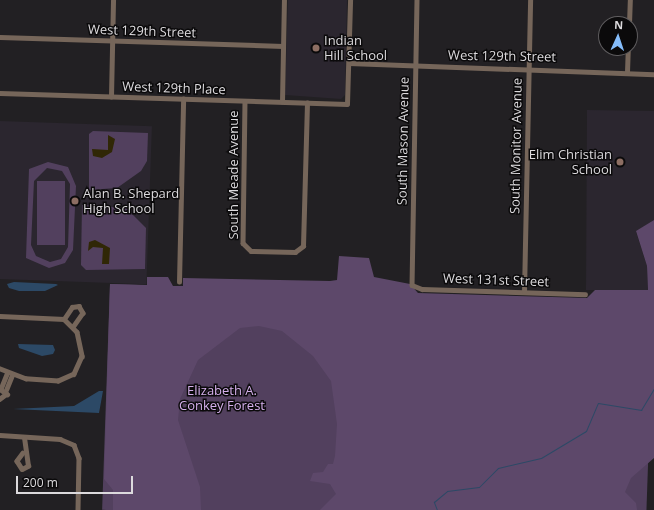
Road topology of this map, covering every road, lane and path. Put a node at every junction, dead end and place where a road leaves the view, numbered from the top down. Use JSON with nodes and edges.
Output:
{"nodes":[{"id":1,"x":113,"y":0,"type":"edge"},
{"id":2,"x":284,"y":0,"type":"edge"},
{"id":3,"x":350,"y":0,"type":"edge"},
{"id":4,"x":417,"y":0,"type":"edge"},
{"id":5,"x":530,"y":0,"type":"edge"},
{"id":6,"x":630,"y":0,"type":"edge"},
{"id":7,"x":629,"y":16,"type":"edge"},
{"id":8,"x":0,"y":37,"type":"edge"},
{"id":9,"x":112,"y":41,"type":"junction"},
{"id":10,"x":283,"y":46,"type":"junction"},
{"id":11,"x":628,"y":56,"type":"edge"},
{"id":12,"x":349,"y":63,"type":"junction"},
{"id":13,"x":416,"y":65,"type":"junction"},
{"id":14,"x":529,"y":68,"type":"junction"},
{"id":15,"x":627,"y":72,"type":"junction"},
{"id":16,"x":654,"y":74,"type":"edge"},
{"id":17,"x":0,"y":93,"type":"edge"},
{"id":18,"x":111,"y":97,"type":"junction"},
{"id":19,"x":183,"y":100,"type":"junction"},
{"id":20,"x":245,"y":101,"type":"junction"},
{"id":21,"x":282,"y":102,"type":"junction"},
{"id":22,"x":307,"y":103,"type":"junction"},
{"id":23,"x":179,"y":282,"type":"dead end"},
{"id":24,"x":411,"y":282,"type":"joint"},
{"id":25,"x":524,"y":292,"type":"junction"},
{"id":26,"x":585,"y":294,"type":"dead end"},
{"id":27,"x":0,"y":316,"type":"edge"},
{"id":28,"x":64,"y":319,"type":"junction"},
{"id":29,"x":74,"y":326,"type":"junction"},
{"id":30,"x":0,"y":369,"type":"edge"},
{"id":31,"x":7,"y":372,"type":"junction"},
{"id":32,"x":12,"y":375,"type":"junction"},
{"id":33,"x":2,"y":389,"type":"edge"},
{"id":34,"x":0,"y":399,"type":"edge"},
{"id":35,"x":0,"y":435,"type":"edge"},
{"id":36,"x":24,"y":438,"type":"junction"},
{"id":37,"x":23,"y":453,"type":"dead end"},
{"id":38,"x":78,"y":510,"type":"edge"}],
"edges":[{"from":1,"to":9,"type":"street"},
{"from":2,"to":10,"type":"street"},
{"from":3,"to":12,"type":"street"},
{"from":4,"to":13,"type":"street","name":"South Mason Avenue"},
{"from":5,"to":14,"type":"street","name":"South Monitor Avenue"},
{"from":6,"to":7,"type":"street"},
{"from":8,"to":9,"type":"street","name":"West 129th Street"},
{"from":9,"to":10,"type":"street","name":"West 129th Street"},
{"from":9,"to":18,"type":"street"},
{"from":10,"to":21,"type":"street"},
{"from":11,"to":15,"type":"street"},
{"from":12,"to":13,"type":"street","name":"West 129th Street"},
{"from":12,"to":22,"type":"street","name":"West 129th Place"},
{"from":13,"to":14,"type":"street","name":"West 129th Street"},
{"from":13,"to":24,"type":"street","name":"South Mason Avenue"},
{"from":14,"to":15,"type":"street","name":"West 129th Street"},
{"from":14,"to":25,"type":"street","name":"South Monitor Avenue"},
{"from":15,"to":16,"type":"street","name":"West 129th Street"},
{"from":17,"to":18,"type":"street","name":"West 129th Place"},
{"from":18,"to":19,"type":"street","name":"West 129th Place"},
{"from":19,"to":20,"type":"street","name":"West 129th Place"},
{"from":19,"to":23,"type":"street"},
{"from":20,"to":21,"type":"street","name":"West 129th Place"},
{"from":20,"to":22,"type":"street","name":"South Meade Avenue"},
{"from":21,"to":22,"type":"street","name":"West 129th Place"},
{"from":24,"to":25,"type":"street","name":"West 131st Street"},
{"from":25,"to":26,"type":"street","name":"West 131st Street"},
{"from":27,"to":28,"type":"street"},
{"from":28,"to":29,"type":"street"},
{"from":28,"to":29,"type":"street"},
{"from":29,"to":32,"type":"street"},
{"from":30,"to":31,"type":"street"},
{"from":31,"to":32,"type":"street"},
{"from":31,"to":33,"type":"street"},
{"from":32,"to":33,"type":"street"},
{"from":33,"to":34,"type":"street"},
{"from":35,"to":36,"type":"street"},
{"from":36,"to":37,"type":"street"},
{"from":36,"to":38,"type":"street"}]}
